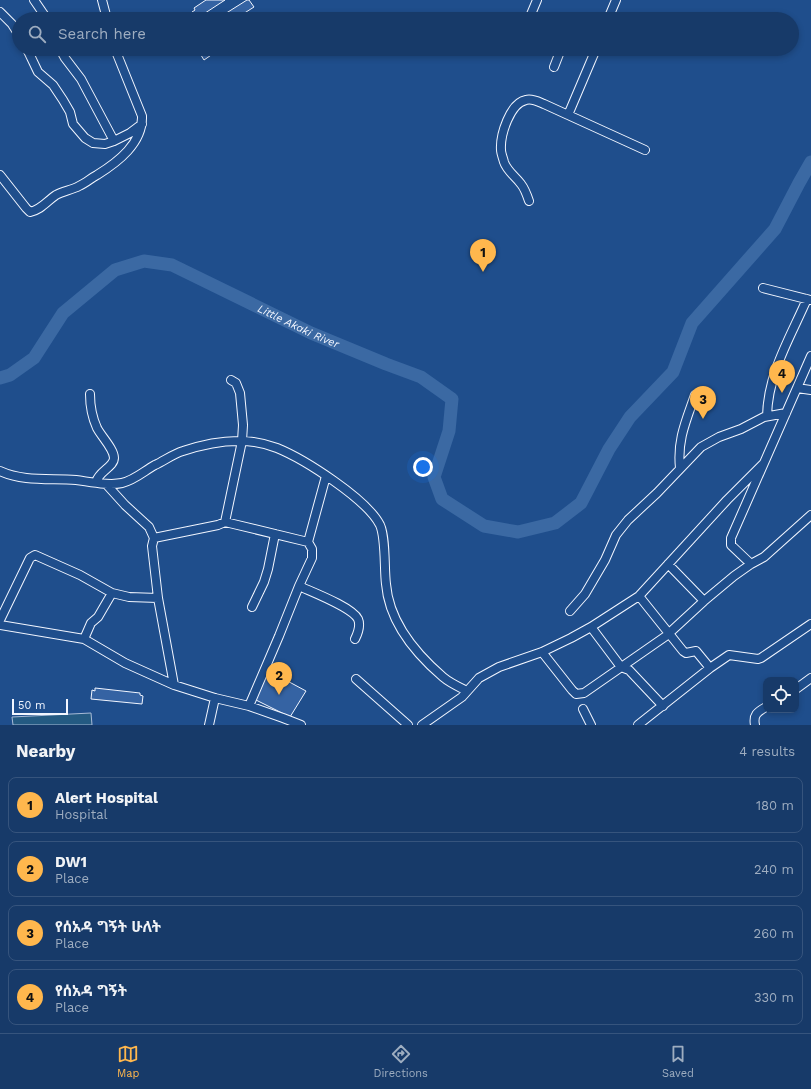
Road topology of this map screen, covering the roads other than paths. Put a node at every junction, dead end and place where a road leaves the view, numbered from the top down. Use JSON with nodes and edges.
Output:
{"nodes":[{"id":1,"x":34,"y":0,"type":"edge"},
{"id":2,"x":102,"y":0,"type":"edge"},
{"id":3,"x":537,"y":0,"type":"edge"},
{"id":4,"x":616,"y":0,"type":"edge"},
{"id":5,"x":0,"y":12,"type":"edge"},
{"id":6,"x":42,"y":12,"type":"edge"},
{"id":7,"x":105,"y":12,"type":"edge"},
{"id":8,"x":532,"y":12,"type":"edge"},
{"id":9,"x":611,"y":12,"type":"edge"},
{"id":10,"x":12,"y":24,"type":"edge"},
{"id":11,"x":30,"y":56,"type":"edge"},
{"id":12,"x":64,"y":56,"type":"edge"},
{"id":13,"x":118,"y":56,"type":"edge"},
{"id":14,"x":558,"y":56,"type":"edge"},
{"id":15,"x":593,"y":56,"type":"edge"},
{"id":16,"x":554,"y":67,"type":"dead end"},
{"id":17,"x":568,"y":115,"type":"junction"},
{"id":18,"x":142,"y":124,"type":"junction"},
{"id":19,"x":114,"y":141,"type":"junction"},
{"id":20,"x":645,"y":150,"type":"dead end"},
{"id":21,"x":0,"y":175,"type":"edge"},
{"id":22,"x":529,"y":200,"type":"dead end"},
{"id":23,"x":762,"y":288,"type":"dead end"},
{"id":24,"x":809,"y":300,"type":"edge"},
{"id":25,"x":811,"y":356,"type":"edge"},
{"id":26,"x":231,"y":380,"type":"dead end"},
{"id":27,"x":797,"y":388,"type":"junction"},
{"id":28,"x":811,"y":390,"type":"edge"},
{"id":29,"x":90,"y":394,"type":"dead end"},
{"id":30,"x":695,"y":395,"type":"dead end"},
{"id":31,"x":786,"y":413,"type":"junction"},
{"id":32,"x":768,"y":416,"type":"junction"},
{"id":33,"x":242,"y":440,"type":"junction"},
{"id":34,"x":763,"y":464,"type":"junction"},
{"id":35,"x":680,"y":468,"type":"junction"},
{"id":36,"x":0,"y":471,"type":"edge"},
{"id":37,"x":326,"y":476,"type":"junction"},
{"id":38,"x":96,"y":482,"type":"junction"},
{"id":39,"x":106,"y":484,"type":"junction"},
{"id":40,"x":811,"y":514,"type":"edge"},
{"id":41,"x":225,"y":522,"type":"junction"},
{"id":42,"x":275,"y":534,"type":"junction"},
{"id":43,"x":154,"y":538,"type":"junction"},
{"id":44,"x":308,"y":542,"type":"junction"},
{"id":45,"x":668,"y":564,"type":"junction"},
{"id":46,"x":751,"y":564,"type":"junction"},
{"id":47,"x":299,"y":586,"type":"junction"},
{"id":48,"x":112,"y":594,"type":"junction"},
{"id":49,"x":639,"y":596,"type":"junction"},
{"id":50,"x":158,"y":598,"type":"junction"},
{"id":51,"x":704,"y":601,"type":"junction"},
{"id":52,"x":252,"y":607,"type":"dead end"},
{"id":53,"x":570,"y":611,"type":"dead end"},
{"id":54,"x":0,"y":620,"type":"edge"},
{"id":55,"x":811,"y":624,"type":"edge"},
{"id":56,"x":0,"y":625,"type":"edge"},
{"id":57,"x":591,"y":627,"type":"junction"},
{"id":58,"x":669,"y":632,"type":"junction"},
{"id":59,"x":84,"y":639,"type":"junction"},
{"id":60,"x":355,"y":639,"type":"dead end"},
{"id":61,"x":542,"y":652,"type":"junction"},
{"id":62,"x":621,"y":667,"type":"junction"},
{"id":63,"x":710,"y":668,"type":"junction"},
{"id":64,"x":811,"y":678,"type":"edge"},
{"id":65,"x":356,"y":679,"type":"dead end"},
{"id":66,"x":174,"y":685,"type":"junction"},
{"id":67,"x":799,"y":687,"type":"edge"},
{"id":68,"x":467,"y":691,"type":"junction"},
{"id":69,"x":215,"y":698,"type":"junction"},
{"id":70,"x":249,"y":706,"type":"junction"},
{"id":71,"x":662,"y":706,"type":"junction"},
{"id":72,"x":583,"y":709,"type":"dead end"},
{"id":73,"x":763,"y":709,"type":"edge"},
{"id":74,"x":209,"y":725,"type":"edge"},
{"id":75,"x":301,"y":725,"type":"edge"},
{"id":76,"x":408,"y":725,"type":"edge"},
{"id":77,"x":422,"y":725,"type":"edge"},
{"id":78,"x":591,"y":725,"type":"edge"},
{"id":79,"x":638,"y":725,"type":"edge"},
{"id":80,"x":755,"y":725,"type":"edge"}],
"edges":[{"from":1,"to":6,"type":"street"},
{"from":2,"to":7,"type":"street"},
{"from":3,"to":8,"type":"street"},
{"from":4,"to":9,"type":"street"},
{"from":5,"to":10,"type":"street"},
{"from":11,"to":19,"type":"street"},
{"from":12,"to":19,"type":"street"},
{"from":13,"to":18,"type":"street"},
{"from":14,"to":16,"type":"street"},
{"from":15,"to":17,"type":"street"},
{"from":17,"to":20,"type":"street"},
{"from":17,"to":22,"type":"street"},
{"from":18,"to":19,"type":"street"},
{"from":18,"to":21,"type":"street"},
{"from":23,"to":24,"type":"street"},
{"from":24,"to":32,"type":"street"},
{"from":25,"to":27,"type":"street"},
{"from":26,"to":33,"type":"street"},
{"from":27,"to":28,"type":"street"},
{"from":27,"to":31,"type":"street"},
{"from":29,"to":38,"type":"street"},
{"from":30,"to":35,"type":"street"},
{"from":31,"to":32,"type":"street"},
{"from":31,"to":34,"type":"street"},
{"from":32,"to":35,"type":"street"},
{"from":33,"to":37,"type":"street"},
{"from":33,"to":39,"type":"street"},
{"from":33,"to":41,"type":"street"},
{"from":34,"to":45,"type":"street"},
{"from":34,"to":46,"type":"street"},
{"from":35,"to":53,"type":"street"},
{"from":36,"to":38,"type":"street"},
{"from":37,"to":44,"type":"street"},
{"from":37,"to":68,"type":"street"},
{"from":38,"to":39,"type":"street"},
{"from":39,"to":43,"type":"street"},
{"from":40,"to":46,"type":"street"},
{"from":41,"to":42,"type":"street"},
{"from":41,"to":43,"type":"street"},
{"from":42,"to":44,"type":"street"},
{"from":42,"to":52,"type":"street"},
{"from":43,"to":50,"type":"street"},
{"from":44,"to":47,"type":"street"},
{"from":45,"to":49,"type":"street"},
{"from":45,"to":51,"type":"street"},
{"from":46,"to":51,"type":"street"},
{"from":47,"to":60,"type":"street"},
{"from":47,"to":70,"type":"street"},
{"from":48,"to":50,"type":"street"},
{"from":48,"to":54,"type":"street"},
{"from":48,"to":59,"type":"street"},
{"from":49,"to":57,"type":"street"},
{"from":49,"to":58,"type":"street"},
{"from":50,"to":66,"type":"street"},
{"from":51,"to":58,"type":"street"},
{"from":55,"to":63,"type":"street"},
{"from":56,"to":59,"type":"street"},
{"from":57,"to":61,"type":"street"},
{"from":57,"to":62,"type":"street"},
{"from":58,"to":62,"type":"street"},
{"from":58,"to":63,"type":"street"},
{"from":59,"to":66,"type":"street"},
{"from":61,"to":62,"type":"street"},
{"from":61,"to":68,"type":"street"},
{"from":62,"to":71,"type":"street"},
{"from":63,"to":71,"type":"street"},
{"from":64,"to":67,"type":"street"},
{"from":65,"to":76,"type":"street"},
{"from":66,"to":69,"type":"street"},
{"from":68,"to":77,"type":"street"},
{"from":69,"to":70,"type":"street"},
{"from":69,"to":74,"type":"street"},
{"from":70,"to":75,"type":"street"},
{"from":71,"to":79,"type":"street"},
{"from":72,"to":78,"type":"street"},
{"from":73,"to":80,"type":"street"}]}
